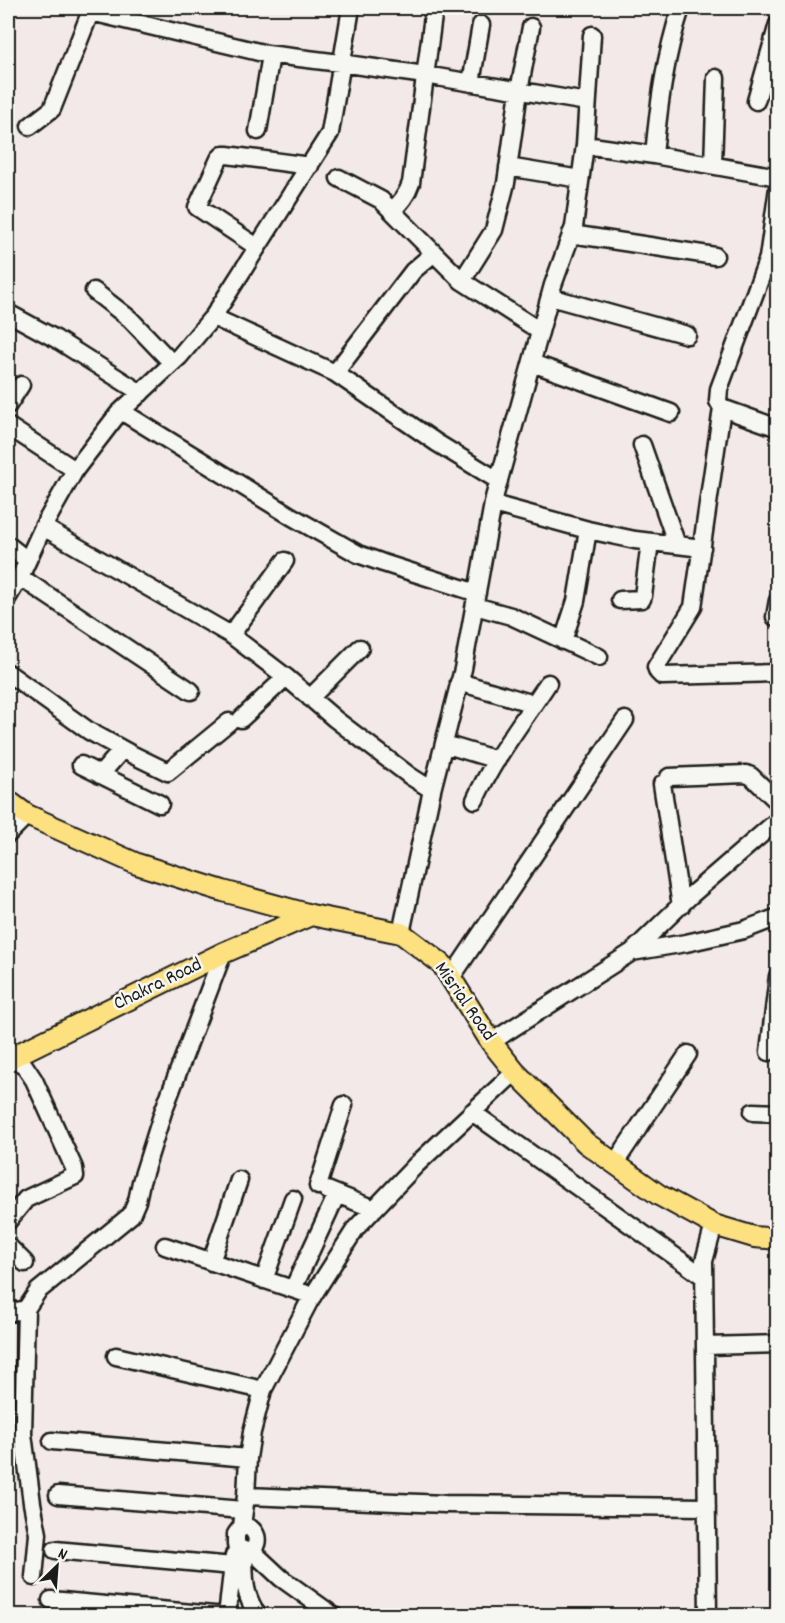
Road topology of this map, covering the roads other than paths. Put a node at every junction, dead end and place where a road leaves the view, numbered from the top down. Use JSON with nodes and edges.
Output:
{"nodes":[{"id":1,"x":351,"y":8,"type":"edge"},
{"id":2,"x":681,"y":8,"type":"edge"},
{"id":3,"x":92,"y":10,"type":"edge"},
{"id":4,"x":433,"y":16,"type":"dead end"},
{"id":5,"x":777,"y":24,"type":"edge"},
{"id":6,"x":481,"y":25,"type":"dead end"},
{"id":7,"x":531,"y":27,"type":"dead end"},
{"id":8,"x":592,"y":34,"type":"dead end"},
{"id":9,"x":271,"y":55,"type":"junction"},
{"id":10,"x":340,"y":63,"type":"junction"},
{"id":11,"x":425,"y":75,"type":"junction"},
{"id":12,"x":716,"y":78,"type":"dead end"},
{"id":13,"x":471,"y":83,"type":"junction"},
{"id":14,"x":519,"y":91,"type":"junction"},
{"id":15,"x":756,"y":101,"type":"dead end"},
{"id":16,"x":587,"y":102,"type":"junction"},
{"id":17,"x":30,"y":126,"type":"dead end"},
{"id":18,"x":258,"y":131,"type":"dead end"},
{"id":19,"x":585,"y":145,"type":"junction"},
{"id":20,"x":654,"y":154,"type":"junction"},
{"id":21,"x":713,"y":165,"type":"junction"},
{"id":22,"x":310,"y":166,"type":"junction"},
{"id":23,"x":508,"y":167,"type":"junction"},
{"id":24,"x":777,"y":177,"type":"edge"},
{"id":25,"x":339,"y":178,"type":"dead end"},
{"id":26,"x":580,"y":179,"type":"junction"},
{"id":27,"x":777,"y":188,"type":"edge"},
{"id":28,"x":392,"y":211,"type":"junction"},
{"id":29,"x":571,"y":234,"type":"junction"},
{"id":30,"x":257,"y":247,"type":"junction"},
{"id":31,"x":434,"y":253,"type":"junction"},
{"id":32,"x":716,"y":256,"type":"dead end"},
{"id":33,"x":462,"y":281,"type":"junction"},
{"id":34,"x":94,"y":291,"type":"dead end"},
{"id":35,"x":550,"y":297,"type":"junction"},
{"id":36,"x":8,"y":313,"type":"edge"},
{"id":37,"x":213,"y":317,"type":"junction"},
{"id":38,"x":540,"y":331,"type":"junction"},
{"id":39,"x":687,"y":335,"type":"dead end"},
{"id":40,"x":172,"y":363,"type":"junction"},
{"id":41,"x":532,"y":363,"type":"junction"},
{"id":42,"x":335,"y":373,"type":"junction"},
{"id":43,"x":21,"y":385,"type":"dead end"},
{"id":44,"x":141,"y":393,"type":"junction"},
{"id":45,"x":8,"y":405,"type":"edge"},
{"id":46,"x":722,"y":408,"type":"junction"},
{"id":47,"x":121,"y":411,"type":"junction"},
{"id":48,"x":671,"y":412,"type":"dead end"},
{"id":49,"x":8,"y":426,"type":"edge"},
{"id":50,"x":777,"y":428,"type":"edge"},
{"id":51,"x":642,"y":445,"type":"dead end"},
{"id":52,"x":75,"y":470,"type":"junction"},
{"id":53,"x":499,"y":481,"type":"junction"},
{"id":54,"x":493,"y":504,"type":"junction"},
{"id":55,"x":43,"y":527,"type":"junction"},
{"id":56,"x":588,"y":530,"type":"junction"},
{"id":57,"x":650,"y":542,"type":"junction"},
{"id":58,"x":8,"y":545,"type":"edge"},
{"id":59,"x":677,"y":545,"type":"junction"},
{"id":60,"x":702,"y":548,"type":"junction"},
{"id":61,"x":27,"y":560,"type":"junction"},
{"id":62,"x":285,"y":561,"type":"dead end"},
{"id":63,"x":20,"y":577,"type":"junction"},
{"id":64,"x":8,"y":597,"type":"edge"},
{"id":65,"x":476,"y":599,"type":"junction"},
{"id":66,"x":620,"y":600,"type":"dead end"},
{"id":67,"x":231,"y":635,"type":"junction"},
{"id":68,"x":563,"y":641,"type":"junction"},
{"id":69,"x":360,"y":648,"type":"dead end"},
{"id":70,"x":599,"y":657,"type":"dead end"},
{"id":71,"x":8,"y":673,"type":"edge"},
{"id":72,"x":777,"y":673,"type":"edge"},
{"id":73,"x":286,"y":677,"type":"junction"},
{"id":74,"x":459,"y":682,"type":"junction"},
{"id":75,"x":548,"y":683,"type":"dead end"},
{"id":76,"x":190,"y":691,"type":"dead end"},
{"id":77,"x":310,"y":698,"type":"junction"},
{"id":78,"x":534,"y":704,"type":"junction"},
{"id":79,"x":625,"y":720,"type":"dead end"},
{"id":80,"x":444,"y":744,"type":"junction"},
{"id":81,"x":122,"y":750,"type":"junction"},
{"id":82,"x":497,"y":760,"type":"junction"},
{"id":83,"x":81,"y":765,"type":"dead end"},
{"id":84,"x":100,"y":775,"type":"junction"},
{"id":85,"x":432,"y":790,"type":"junction"},
{"id":86,"x":476,"y":800,"type":"dead end"},
{"id":87,"x":8,"y":801,"type":"edge"},
{"id":88,"x":777,"y":802,"type":"edge"},
{"id":89,"x":160,"y":804,"type":"dead end"},
{"id":90,"x":27,"y":815,"type":"junction"},
{"id":91,"x":777,"y":820,"type":"edge"},
{"id":92,"x":8,"y":834,"type":"edge"},
{"id":93,"x":681,"y":906,"type":"junction"},
{"id":94,"x":311,"y":915,"type":"junction"},
{"id":95,"x":777,"y":917,"type":"edge"},
{"id":96,"x":401,"y":933,"type":"junction"},
{"id":97,"x":632,"y":952,"type":"junction"},
{"id":98,"x":223,"y":953,"type":"junction"},
{"id":99,"x":777,"y":976,"type":"edge"},
{"id":100,"x":451,"y":978,"type":"junction"},
{"id":101,"x":491,"y":1042,"type":"junction"},
{"id":102,"x":769,"y":1052,"type":"dead end"},
{"id":103,"x":688,"y":1054,"type":"dead end"},
{"id":104,"x":8,"y":1058,"type":"edge"},
{"id":105,"x":515,"y":1072,"type":"junction"},
{"id":106,"x":344,"y":1105,"type":"dead end"},
{"id":107,"x":472,"y":1112,"type":"junction"},
{"id":108,"x":753,"y":1112,"type":"dead end"},
{"id":109,"x":777,"y":1113,"type":"edge"},
{"id":110,"x":615,"y":1163,"type":"junction"},
{"id":111,"x":239,"y":1180,"type":"dead end"},
{"id":112,"x":337,"y":1194,"type":"junction"},
{"id":113,"x":293,"y":1199,"type":"dead end"},
{"id":114,"x":374,"y":1209,"type":"junction"},
{"id":115,"x":8,"y":1221,"type":"edge"},
{"id":116,"x":714,"y":1225,"type":"junction"},
{"id":117,"x":777,"y":1239,"type":"edge"},
{"id":118,"x":8,"y":1246,"type":"edge"},
{"id":119,"x":165,"y":1246,"type":"dead end"},
{"id":120,"x":211,"y":1262,"type":"junction"},
{"id":121,"x":25,"y":1263,"type":"dead end"},
{"id":122,"x":704,"y":1277,"type":"junction"},
{"id":123,"x":264,"y":1280,"type":"junction"},
{"id":124,"x":293,"y":1290,"type":"junction"},
{"id":125,"x":313,"y":1296,"type":"junction"},
{"id":126,"x":26,"y":1309,"type":"junction"},
{"id":127,"x":8,"y":1313,"type":"edge"},
{"id":128,"x":777,"y":1344,"type":"edge"},
{"id":129,"x":705,"y":1346,"type":"junction"},
{"id":130,"x":116,"y":1356,"type":"dead end"},
{"id":131,"x":263,"y":1390,"type":"junction"},
{"id":132,"x":52,"y":1441,"type":"dead end"},
{"id":133,"x":248,"y":1458,"type":"junction"},
{"id":134,"x":58,"y":1495,"type":"dead end"},
{"id":135,"x":707,"y":1507,"type":"junction"},
{"id":136,"x":244,"y":1511,"type":"junction"},
{"id":137,"x":244,"y":1549,"type":"junction"},
{"id":138,"x":55,"y":1550,"type":"dead end"},
{"id":139,"x":232,"y":1566,"type":"junction"},
{"id":140,"x":34,"y":1577,"type":"dead end"},
{"id":141,"x":51,"y":1600,"type":"dead end"},
{"id":142,"x":226,"y":1616,"type":"edge"},
{"id":143,"x":258,"y":1616,"type":"edge"},
{"id":144,"x":334,"y":1616,"type":"edge"},
{"id":145,"x":708,"y":1616,"type":"edge"}],
"edges":[{"from":1,"to":10,"type":"street"},
{"from":2,"to":20,"type":"street"},
{"from":3,"to":9,"type":"street"},
{"from":3,"to":17,"type":"street"},
{"from":4,"to":11,"type":"street"},
{"from":5,"to":15,"type":"street"},
{"from":6,"to":13,"type":"street"},
{"from":7,"to":14,"type":"street"},
{"from":8,"to":16,"type":"street"},
{"from":9,"to":10,"type":"street"},
{"from":9,"to":18,"type":"street"},
{"from":10,"to":11,"type":"street"},
{"from":10,"to":22,"type":"street"},
{"from":11,"to":13,"type":"street"},
{"from":11,"to":28,"type":"street"},
{"from":12,"to":21,"type":"street"},
{"from":13,"to":14,"type":"street"},
{"from":14,"to":16,"type":"street"},
{"from":14,"to":23,"type":"street"},
{"from":16,"to":19,"type":"street"},
{"from":19,"to":20,"type":"street"},
{"from":19,"to":26,"type":"street"},
{"from":20,"to":21,"type":"street"},
{"from":21,"to":24,"type":"street"},
{"from":22,"to":30,"type":"street"},
{"from":22,"to":30,"type":"street"},
{"from":23,"to":26,"type":"street"},
{"from":23,"to":33,"type":"street"},
{"from":25,"to":28,"type":"street"},
{"from":26,"to":29,"type":"street"},
{"from":27,"to":46,"type":"street"},
{"from":28,"to":31,"type":"street"},
{"from":29,"to":32,"type":"street"},
{"from":29,"to":35,"type":"street"},
{"from":30,"to":37,"type":"street"},
{"from":31,"to":33,"type":"street"},
{"from":31,"to":42,"type":"street"},
{"from":33,"to":38,"type":"street"},
{"from":34,"to":40,"type":"street"},
{"from":35,"to":38,"type":"street"},
{"from":35,"to":39,"type":"street"},
{"from":36,"to":44,"type":"street"},
{"from":37,"to":40,"type":"street"},
{"from":37,"to":42,"type":"street"},
{"from":38,"to":41,"type":"street"},
{"from":40,"to":44,"type":"street"},
{"from":41,"to":48,"type":"street"},
{"from":41,"to":53,"type":"street"},
{"from":42,"to":53,"type":"street"},
{"from":43,"to":45,"type":"street"},
{"from":44,"to":47,"type":"street"},
{"from":46,"to":50,"type":"street"},
{"from":46,"to":60,"type":"street"},
{"from":47,"to":52,"type":"street"},
{"from":47,"to":65,"type":"street"},
{"from":49,"to":52,"type":"street"},
{"from":51,"to":59,"type":"street"},
{"from":52,"to":55,"type":"street"},
{"from":53,"to":54,"type":"street"},
{"from":54,"to":56,"type":"street"},
{"from":54,"to":65,"type":"street"},
{"from":55,"to":61,"type":"street"},
{"from":55,"to":67,"type":"street"},
{"from":56,"to":57,"type":"street"},
{"from":56,"to":68,"type":"street"},
{"from":57,"to":59,"type":"street"},
{"from":57,"to":66,"type":"street"},
{"from":58,"to":61,"type":"street"},
{"from":59,"to":60,"type":"street"},
{"from":60,"to":72,"type":"street"},
{"from":61,"to":63,"type":"street"},
{"from":62,"to":67,"type":"street"},
{"from":63,"to":64,"type":"street"},
{"from":63,"to":76,"type":"street"},
{"from":65,"to":68,"type":"street"},
{"from":65,"to":74,"type":"street"},
{"from":67,"to":73,"type":"street"},
{"from":68,"to":70,"type":"street"},
{"from":69,"to":77,"type":"street"},
{"from":71,"to":81,"type":"street"},
{"from":73,"to":77,"type":"street"},
{"from":73,"to":81,"type":"street"},
{"from":74,"to":78,"type":"street"},
{"from":74,"to":80,"type":"street"},
{"from":75,"to":78,"type":"street"},
{"from":77,"to":85,"type":"street"},
{"from":78,"to":82,"type":"street"},
{"from":79,"to":100,"type":"street"},
{"from":80,"to":82,"type":"street"},
{"from":80,"to":85,"type":"street"},
{"from":81,"to":84,"type":"street"},
{"from":82,"to":86,"type":"street"},
{"from":83,"to":84,"type":"street"},
{"from":84,"to":89,"type":"street"},
{"from":85,"to":96,"type":"street"},
{"from":87,"to":90,"type":"main road","name":"Misrial Road"},
{"from":88,"to":93,"type":"street"},
{"from":90,"to":92,"type":"street"},
{"from":90,"to":94,"type":"main road","name":"Misrial Road"},
{"from":91,"to":93,"type":"street"},
{"from":93,"to":97,"type":"street"},
{"from":94,"to":96,"type":"main road","name":"Misrial Road"},
{"from":94,"to":98,"type":"main road","name":"Chakra Road"},
{"from":95,"to":97,"type":"street"},
{"from":96,"to":100,"type":"main road","name":"Misrial Road"},
{"from":97,"to":101,"type":"street"},
{"from":98,"to":104,"type":"main road","name":"Chakra Road"},
{"from":98,"to":126,"type":"street"},
{"from":99,"to":102,"type":"street"},
{"from":100,"to":101,"type":"main road","name":"Misrial Road"},
{"from":101,"to":105,"type":"main road","name":"Misrial Road"},
{"from":103,"to":110,"type":"street"},
{"from":104,"to":115,"type":"street"},
{"from":105,"to":107,"type":"street"},
{"from":105,"to":110,"type":"main road","name":"Misrial Road"},
{"from":106,"to":112,"type":"street"},
{"from":107,"to":114,"type":"street"},
{"from":107,"to":122,"type":"street"},
{"from":108,"to":109,"type":"street"},
{"from":110,"to":116,"type":"main road","name":"Misrial Road"},
{"from":111,"to":120,"type":"street"},
{"from":112,"to":114,"type":"street"},
{"from":112,"to":124,"type":"street"},
{"from":113,"to":123,"type":"street"},
{"from":114,"to":125,"type":"street"},
{"from":116,"to":117,"type":"main road","name":"Misrial Road"},
{"from":116,"to":122,"type":"street"},
{"from":118,"to":121,"type":"street"},
{"from":119,"to":120,"type":"street"},
{"from":120,"to":123,"type":"street"},
{"from":122,"to":129,"type":"street"},
{"from":123,"to":124,"type":"street"},
{"from":124,"to":125,"type":"street"},
{"from":125,"to":131,"type":"street"},
{"from":126,"to":127,"type":"street"},
{"from":126,"to":140,"type":"street"},
{"from":128,"to":129,"type":"street"},
{"from":129,"to":135,"type":"street"},
{"from":130,"to":131,"type":"street"},
{"from":131,"to":133,"type":"street"},
{"from":132,"to":133,"type":"street"},
{"from":133,"to":136,"type":"street"},
{"from":134,"to":136,"type":"street"},
{"from":135,"to":136,"type":"street"},
{"from":135,"to":145,"type":"street"},
{"from":136,"to":137,"type":"street"},
{"from":137,"to":139,"type":"street"},
{"from":137,"to":143,"type":"street"},
{"from":137,"to":144,"type":"street"},
{"from":138,"to":139,"type":"street"},
{"from":139,"to":142,"type":"street"},
{"from":141,"to":142,"type":"street"}]}
